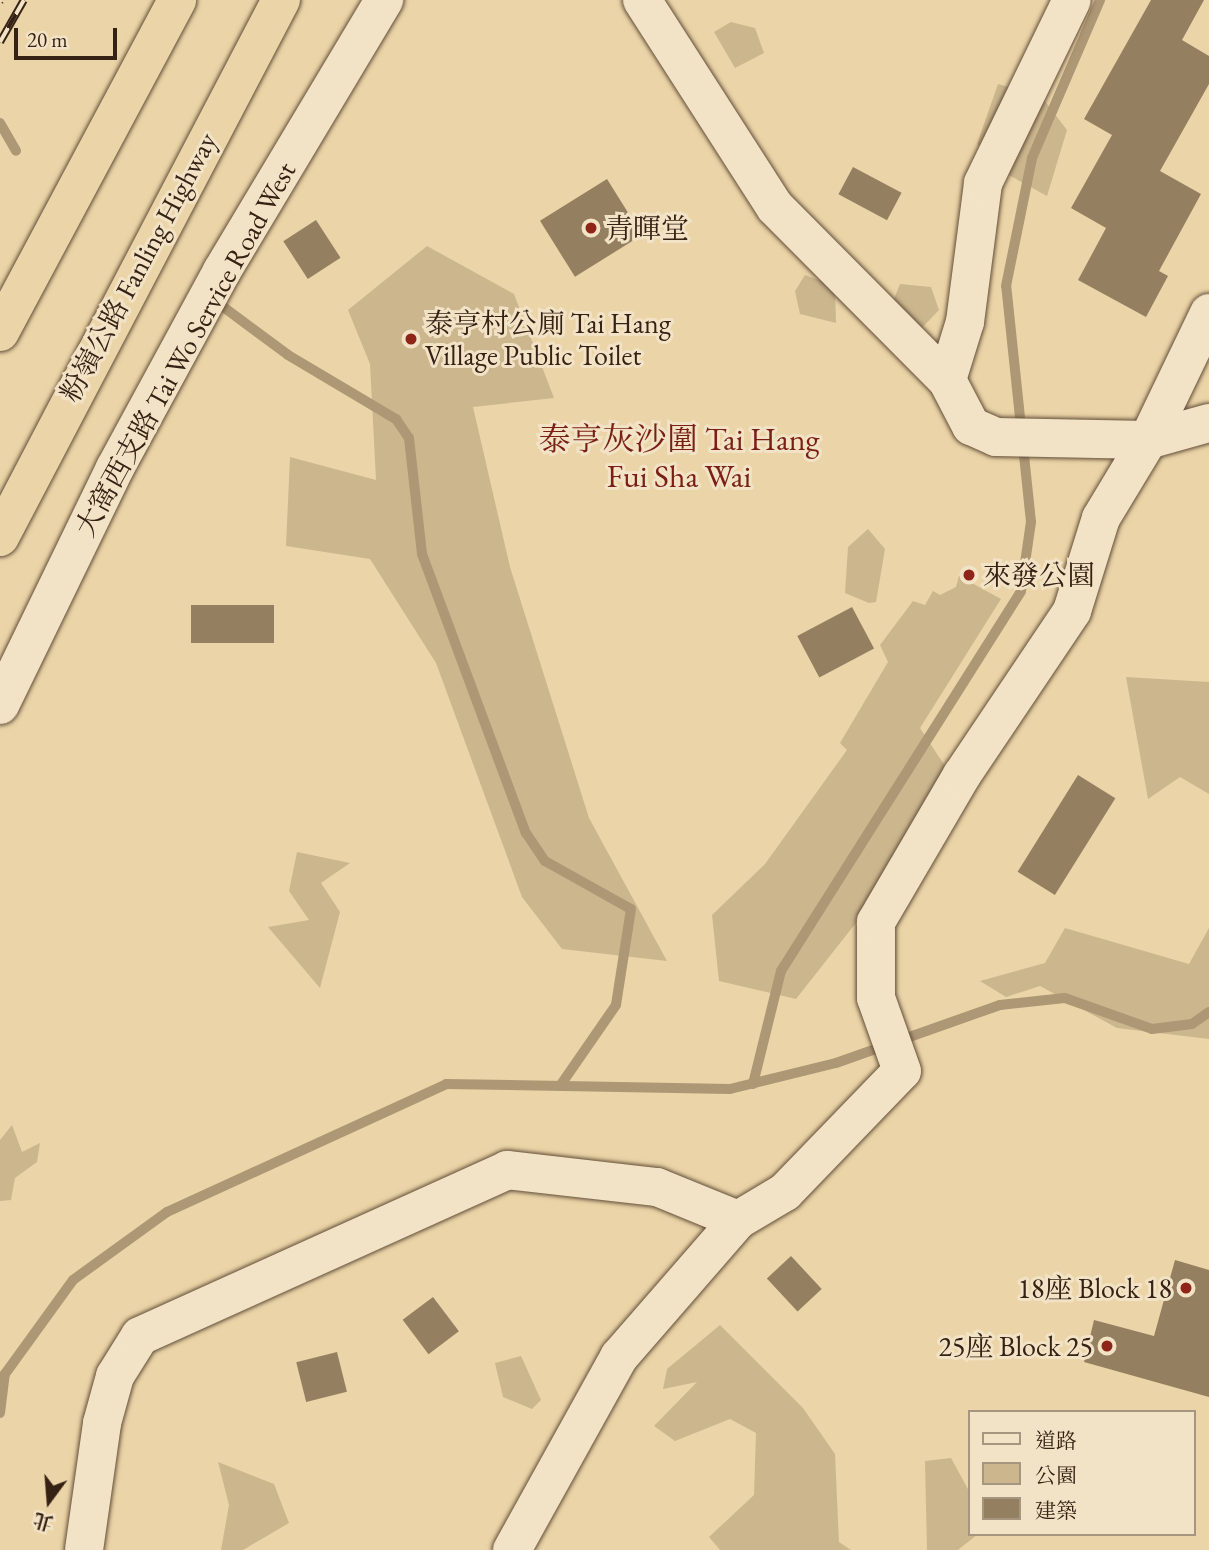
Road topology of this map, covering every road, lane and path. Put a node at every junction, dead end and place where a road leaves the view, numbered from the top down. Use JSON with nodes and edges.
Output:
{"nodes":[{"id":1,"x":177,"y":0,"type":"edge"},
{"id":2,"x":281,"y":0,"type":"edge"},
{"id":3,"x":384,"y":0,"type":"edge"},
{"id":4,"x":642,"y":0,"type":"edge"},
{"id":5,"x":1072,"y":0,"type":"edge"},
{"id":6,"x":1209,"y":313,"type":"edge"},
{"id":7,"x":0,"y":332,"type":"edge"},
{"id":8,"x":947,"y":380,"type":"junction"},
{"id":9,"x":1209,"y":423,"type":"edge"},
{"id":10,"x":1148,"y":440,"type":"junction"},
{"id":11,"x":0,"y":537,"type":"edge"},
{"id":12,"x":0,"y":705,"type":"edge"},
{"id":13,"x":738,"y":1220,"type":"junction"},
{"id":14,"x":84,"y":1550,"type":"edge"},
{"id":15,"x":512,"y":1550,"type":"edge"}],
"edges":[{"from":1,"to":7,"type":"highway"},
{"from":2,"to":11,"type":"highway","name":"粉嶺公路 Fanling Highway"},
{"from":3,"to":12,"type":"street","name":"大窩西支路 Tai Wo Service Road West"},
{"from":4,"to":8,"type":"street"},
{"from":5,"to":8,"type":"street"},
{"from":6,"to":10,"type":"street"},
{"from":8,"to":10,"type":"street"},
{"from":9,"to":10,"type":"street"},
{"from":10,"to":13,"type":"street"},
{"from":13,"to":14,"type":"street"},
{"from":13,"to":15,"type":"street"}]}
